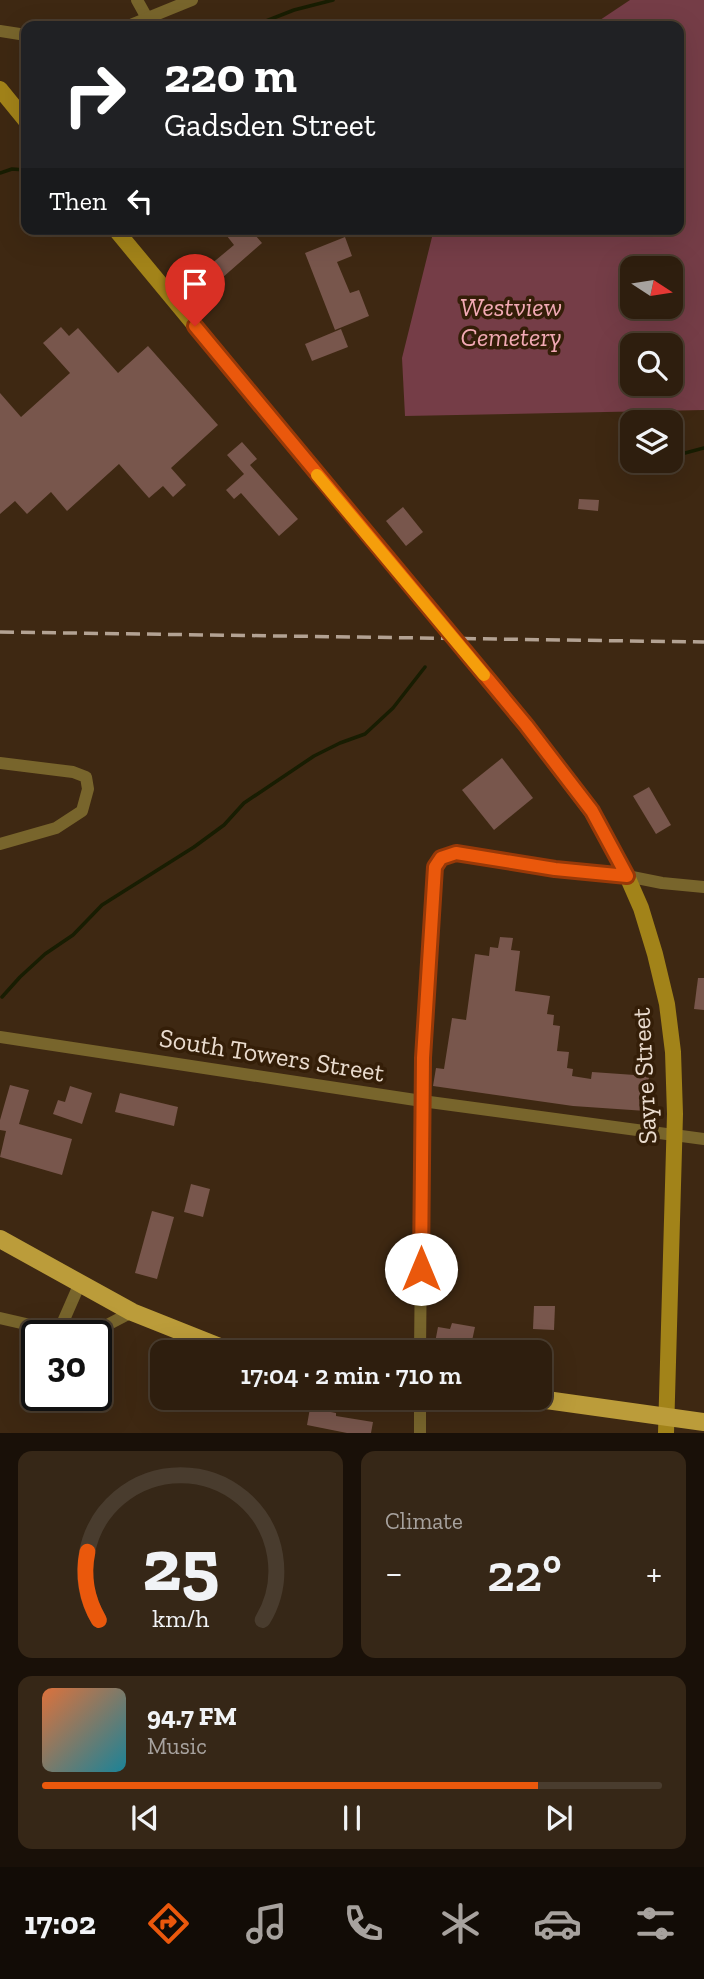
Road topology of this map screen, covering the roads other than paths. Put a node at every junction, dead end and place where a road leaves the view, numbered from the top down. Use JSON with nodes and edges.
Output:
{"nodes":[{"id":1,"x":137,"y":0,"type":"edge"},
{"id":2,"x":192,"y":0,"type":"edge"},
{"id":3,"x":147,"y":18,"type":"junction"},
{"id":4,"x":140,"y":21,"type":"edge"},
{"id":5,"x":0,"y":31,"type":"edge"},
{"id":6,"x":21,"y":34,"type":"edge"},
{"id":7,"x":0,"y":89,"type":"edge"},
{"id":8,"x":21,"y":115,"type":"edge"},
{"id":9,"x":120,"y":235,"type":"edge"},
{"id":10,"x":0,"y":763,"type":"edge"},
{"id":11,"x":0,"y":844,"type":"edge"},
{"id":12,"x":627,"y":876,"type":"junction"},
{"id":13,"x":704,"y":887,"type":"edge"},
{"id":14,"x":0,"y":1037,"type":"edge"},
{"id":15,"x":422,"y":1101,"type":"junction"},
{"id":16,"x":674,"y":1134,"type":"junction"},
{"id":17,"x":704,"y":1139,"type":"edge"},
{"id":18,"x":0,"y":1239,"type":"edge"},
{"id":19,"x":80,"y":1283,"type":"junction"},
{"id":20,"x":132,"y":1312,"type":"junction"},
{"id":21,"x":0,"y":1318,"type":"edge"},
{"id":22,"x":65,"y":1320,"type":"edge"},
{"id":23,"x":112,"y":1322,"type":"edge"},
{"id":24,"x":21,"y":1323,"type":"edge"},
{"id":25,"x":202,"y":1340,"type":"edge"},
{"id":26,"x":420,"y":1340,"type":"edge"},
{"id":27,"x":552,"y":1402,"type":"edge"},
{"id":28,"x":420,"y":1410,"type":"edge"},
{"id":29,"x":704,"y":1422,"type":"edge"},
{"id":30,"x":667,"y":1425,"type":"edge"},
{"id":31,"x":420,"y":1433,"type":"edge"}],
"edges":[{"from":1,"to":3,"type":"street"},
{"from":2,"to":3,"type":"street"},
{"from":3,"to":4,"type":"street"},
{"from":5,"to":6,"type":"street"},
{"from":7,"to":8,"type":"main road"},
{"from":9,"to":12,"type":"main road","name":"Sayre Street"},
{"from":10,"to":11,"type":"street"},
{"from":12,"to":13,"type":"street"},
{"from":12,"to":15,"type":"street"},
{"from":12,"to":16,"type":"main road","name":"Sayre Street"},
{"from":14,"to":15,"type":"street","name":"South Towers Street"},
{"from":15,"to":16,"type":"street","name":"South Towers Street"},
{"from":15,"to":26,"type":"street"},
{"from":16,"to":17,"type":"street","name":"South Towers Street"},
{"from":16,"to":30,"type":"main road","name":"Sayre Street"},
{"from":18,"to":19,"type":"main road"},
{"from":19,"to":20,"type":"main road"},
{"from":19,"to":22,"type":"street"},
{"from":20,"to":23,"type":"street"},
{"from":20,"to":25,"type":"main road"},
{"from":21,"to":24,"type":"street"},
{"from":27,"to":30,"type":"main road"},
{"from":28,"to":31,"type":"street"},
{"from":29,"to":30,"type":"main road"}]}
